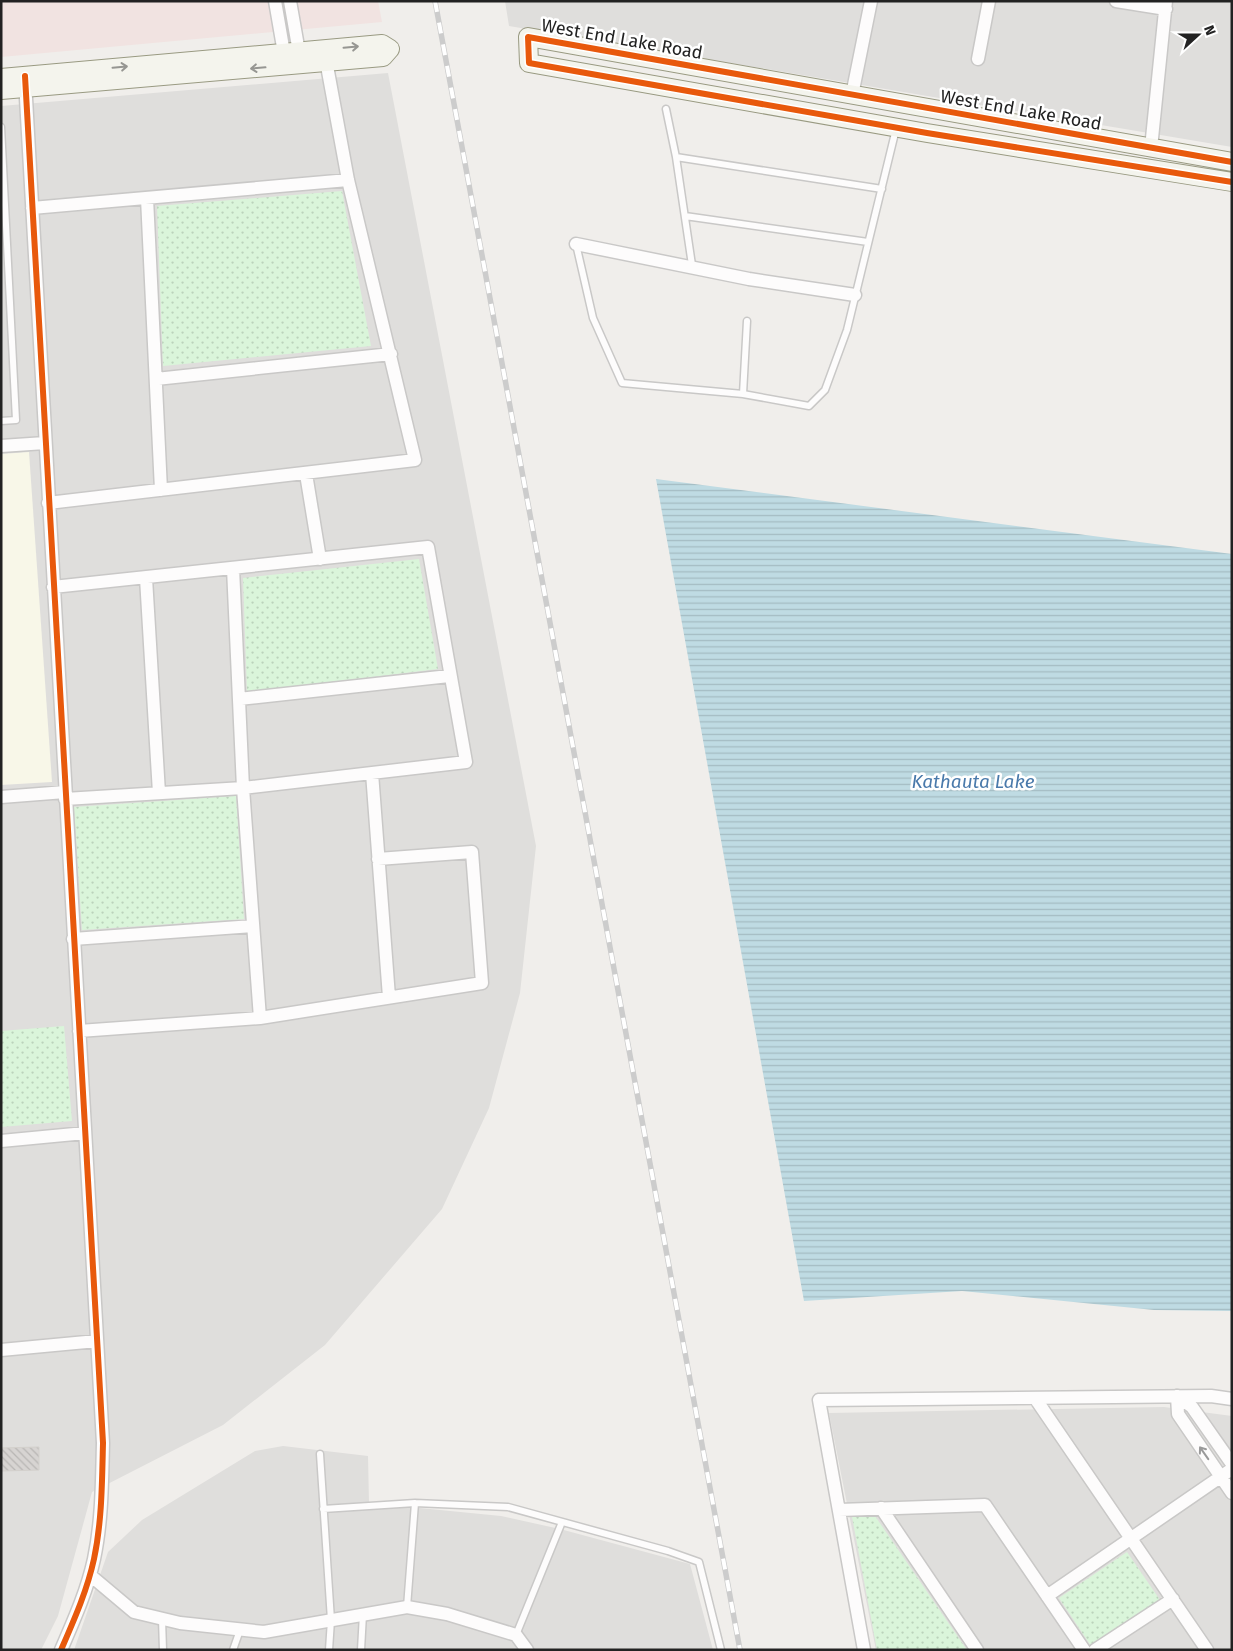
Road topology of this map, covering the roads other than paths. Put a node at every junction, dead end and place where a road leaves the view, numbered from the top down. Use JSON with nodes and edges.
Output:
{"nodes":[{"id":1,"x":275,"y":1,"type":"edge"},
{"id":2,"x":290,"y":1,"type":"edge"},
{"id":3,"x":871,"y":1,"type":"edge"},
{"id":4,"x":989,"y":1,"type":"edge"},
{"id":5,"x":1116,"y":1,"type":"edge"},
{"id":6,"x":1166,"y":5,"type":"edge"},
{"id":7,"x":292,"y":56,"type":"junction"},
{"id":8,"x":325,"y":56,"type":"joint"},
{"id":9,"x":978,"y":59,"type":"dead end"},
{"id":10,"x":1,"y":78,"type":"edge"},
{"id":11,"x":25,"y":82,"type":"junction"},
{"id":12,"x":1,"y":90,"type":"edge"},
{"id":13,"x":852,"y":96,"type":"junction"},
{"id":14,"x":666,"y":109,"type":"dead end"},
{"id":15,"x":1,"y":127,"type":"edge"},
{"id":16,"x":897,"y":128,"type":"junction"},
{"id":17,"x":1152,"y":148,"type":"junction"},
{"id":18,"x":676,"y":157,"type":"junction"},
{"id":19,"x":1232,"y":162,"type":"edge"},
{"id":20,"x":348,"y":180,"type":"junction"},
{"id":21,"x":1232,"y":182,"type":"edge"},
{"id":22,"x":882,"y":189,"type":"junction"},
{"id":23,"x":147,"y":198,"type":"junction"},
{"id":24,"x":32,"y":208,"type":"junction"},
{"id":25,"x":685,"y":216,"type":"junction"},
{"id":26,"x":868,"y":242,"type":"junction"},
{"id":27,"x":576,"y":244,"type":"joint"},
{"id":28,"x":692,"y":265,"type":"dead end"},
{"id":29,"x":855,"y":295,"type":"junction"},
{"id":30,"x":747,"y":321,"type":"dead end"},
{"id":31,"x":391,"y":354,"type":"junction"},
{"id":32,"x":156,"y":379,"type":"junction"},
{"id":33,"x":743,"y":394,"type":"junction"},
{"id":34,"x":1,"y":421,"type":"edge"},
{"id":35,"x":45,"y":443,"type":"junction"},
{"id":36,"x":1,"y":446,"type":"edge"},
{"id":37,"x":306,"y":474,"type":"junction"},
{"id":38,"x":160,"y":490,"type":"junction"},
{"id":39,"x":48,"y":503,"type":"junction"},
{"id":40,"x":320,"y":559,"type":"junction"},
{"id":41,"x":233,"y":568,"type":"junction"},
{"id":42,"x":146,"y":578,"type":"junction"},
{"id":43,"x":53,"y":588,"type":"junction"},
{"id":44,"x":449,"y":676,"type":"junction"},
{"id":45,"x":239,"y":699,"type":"junction"},
{"id":46,"x":372,"y":773,"type":"junction"},
{"id":47,"x":243,"y":788,"type":"junction"},
{"id":48,"x":159,"y":793,"type":"junction"},
{"id":49,"x":65,"y":796,"type":"junction"},
{"id":50,"x":1,"y":797,"type":"edge"},
{"id":51,"x":378,"y":859,"type":"junction"},
{"id":52,"x":253,"y":926,"type":"junction"},
{"id":53,"x":73,"y":939,"type":"junction"},
{"id":54,"x":389,"y":997,"type":"junction"},
{"id":55,"x":260,"y":1018,"type":"junction"},
{"id":56,"x":79,"y":1031,"type":"junction"},
{"id":57,"x":85,"y":1134,"type":"junction"},
{"id":58,"x":1,"y":1141,"type":"edge"},
{"id":59,"x":97,"y":1342,"type":"junction"},
{"id":60,"x":1,"y":1350,"type":"edge"},
{"id":61,"x":1177,"y":1396,"type":"junction"},
{"id":62,"x":1035,"y":1398,"type":"junction"},
{"id":63,"x":1232,"y":1399,"type":"edge"},
{"id":64,"x":320,"y":1454,"type":"dead end"},
{"id":65,"x":1232,"y":1464,"type":"edge"},
{"id":66,"x":1232,"y":1469,"type":"edge"},
{"id":67,"x":1221,"y":1477,"type":"junction"},
{"id":68,"x":1232,"y":1493,"type":"edge"},
{"id":69,"x":415,"y":1503,"type":"junction"},
{"id":70,"x":881,"y":1508,"type":"junction"},
{"id":71,"x":323,"y":1509,"type":"junction"},
{"id":72,"x":839,"y":1510,"type":"junction"},
{"id":73,"x":562,"y":1522,"type":"junction"},
{"id":74,"x":1131,"y":1538,"type":"junction"},
{"id":75,"x":90,"y":1575,"type":"junction"},
{"id":76,"x":1047,"y":1596,"type":"junction"},
{"id":77,"x":1173,"y":1599,"type":"junction"},
{"id":78,"x":407,"y":1607,"type":"junction"},
{"id":79,"x":362,"y":1614,"type":"junction"},
{"id":80,"x":162,"y":1619,"type":"junction"},
{"id":81,"x":331,"y":1620,"type":"junction"},
{"id":82,"x":240,"y":1630,"type":"junction"},
{"id":83,"x":516,"y":1635,"type":"junction"},
{"id":84,"x":61,"y":1650,"type":"edge"},
{"id":85,"x":162,"y":1650,"type":"edge"},
{"id":86,"x":233,"y":1650,"type":"edge"},
{"id":87,"x":330,"y":1650,"type":"edge"},
{"id":88,"x":361,"y":1650,"type":"edge"},
{"id":89,"x":527,"y":1650,"type":"edge"},
{"id":90,"x":721,"y":1650,"type":"edge"},
{"id":91,"x":864,"y":1650,"type":"edge"},
{"id":92,"x":977,"y":1650,"type":"edge"},
{"id":93,"x":1084,"y":1650,"type":"edge"},
{"id":94,"x":1095,"y":1650,"type":"edge"},
{"id":95,"x":1207,"y":1650,"type":"edge"}],
"edges":[{"from":1,"to":7,"type":"street"},
{"from":2,"to":7,"type":"street"},
{"from":3,"to":13,"type":"street"},
{"from":4,"to":9,"type":"street"},
{"from":5,"to":6,"type":"street"},
{"from":6,"to":17,"type":"street"},
{"from":7,"to":8,"type":"street"},
{"from":7,"to":11,"type":"street"},
{"from":8,"to":20,"type":"street"},
{"from":10,"to":11,"type":"street"},
{"from":11,"to":12,"type":"street"},
{"from":11,"to":24,"type":"street"},
{"from":13,"to":16,"type":"street","name":"West End Lake Road"},
{"from":13,"to":17,"type":"street","name":"West End Lake Road"},
{"from":14,"to":18,"type":"lane"},
{"from":15,"to":34,"type":"lane"},
{"from":16,"to":21,"type":"street","name":"West End Lake Road"},
{"from":16,"to":22,"type":"lane"},
{"from":17,"to":19,"type":"street","name":"West End Lake Road"},
{"from":18,"to":22,"type":"lane"},
{"from":18,"to":25,"type":"lane"},
{"from":20,"to":23,"type":"street"},
{"from":20,"to":31,"type":"street"},
{"from":22,"to":26,"type":"lane"},
{"from":23,"to":24,"type":"street"},
{"from":23,"to":32,"type":"street"},
{"from":24,"to":35,"type":"street"},
{"from":25,"to":26,"type":"lane"},
{"from":25,"to":28,"type":"lane"},
{"from":26,"to":29,"type":"lane"},
{"from":27,"to":29,"type":"street"},
{"from":27,"to":33,"type":"lane"},
{"from":29,"to":33,"type":"lane"},
{"from":30,"to":33,"type":"lane"},
{"from":31,"to":32,"type":"street"},
{"from":31,"to":37,"type":"street"},
{"from":32,"to":38,"type":"street"},
{"from":35,"to":36,"type":"street"},
{"from":35,"to":39,"type":"street"},
{"from":37,"to":38,"type":"street"},
{"from":37,"to":40,"type":"street"},
{"from":38,"to":39,"type":"street"},
{"from":39,"to":43,"type":"street"},
{"from":40,"to":41,"type":"street"},
{"from":40,"to":44,"type":"street"},
{"from":41,"to":42,"type":"street"},
{"from":41,"to":45,"type":"street"},
{"from":42,"to":43,"type":"street"},
{"from":42,"to":48,"type":"street"},
{"from":43,"to":49,"type":"street"},
{"from":44,"to":45,"type":"street"},
{"from":44,"to":46,"type":"street"},
{"from":45,"to":47,"type":"street"},
{"from":46,"to":47,"type":"street"},
{"from":46,"to":51,"type":"street"},
{"from":47,"to":48,"type":"street"},
{"from":47,"to":52,"type":"street"},
{"from":48,"to":49,"type":"street"},
{"from":49,"to":50,"type":"street"},
{"from":49,"to":53,"type":"street"},
{"from":51,"to":54,"type":"street"},
{"from":51,"to":54,"type":"street"},
{"from":52,"to":53,"type":"street"},
{"from":52,"to":55,"type":"street"},
{"from":53,"to":56,"type":"street"},
{"from":54,"to":55,"type":"street"},
{"from":55,"to":56,"type":"street"},
{"from":56,"to":57,"type":"street"},
{"from":57,"to":58,"type":"street"},
{"from":57,"to":59,"type":"street"},
{"from":59,"to":60,"type":"street"},
{"from":59,"to":75,"type":"street"},
{"from":61,"to":62,"type":"street"},
{"from":61,"to":63,"type":"street"},
{"from":61,"to":65,"type":"street"},
{"from":67,"to":61,"type":"street","one_way":true},
{"from":62,"to":72,"type":"street"},
{"from":62,"to":74,"type":"street"},
{"from":64,"to":71,"type":"lane"},
{"from":66,"to":67,"type":"street"},
{"from":67,"to":68,"type":"street"},
{"from":67,"to":74,"type":"street"},
{"from":69,"to":71,"type":"lane"},
{"from":69,"to":73,"type":"lane"},
{"from":69,"to":78,"type":"lane"},
{"from":70,"to":72,"type":"street"},
{"from":70,"to":76,"type":"street"},
{"from":70,"to":92,"type":"street"},
{"from":71,"to":81,"type":"lane"},
{"from":72,"to":91,"type":"street"},
{"from":73,"to":83,"type":"lane"},
{"from":73,"to":90,"type":"lane"},
{"from":74,"to":76,"type":"street"},
{"from":74,"to":77,"type":"street"},
{"from":75,"to":80,"type":"street"},
{"from":75,"to":84,"type":"street"},
{"from":76,"to":93,"type":"street"},
{"from":77,"to":94,"type":"street"},
{"from":77,"to":95,"type":"street"},
{"from":78,"to":79,"type":"street"},
{"from":78,"to":83,"type":"street"},
{"from":79,"to":81,"type":"street"},
{"from":79,"to":88,"type":"lane"},
{"from":80,"to":82,"type":"street"},
{"from":80,"to":85,"type":"lane"},
{"from":81,"to":82,"type":"street"},
{"from":81,"to":87,"type":"lane"},
{"from":82,"to":86,"type":"lane"},
{"from":83,"to":89,"type":"street"}]}
